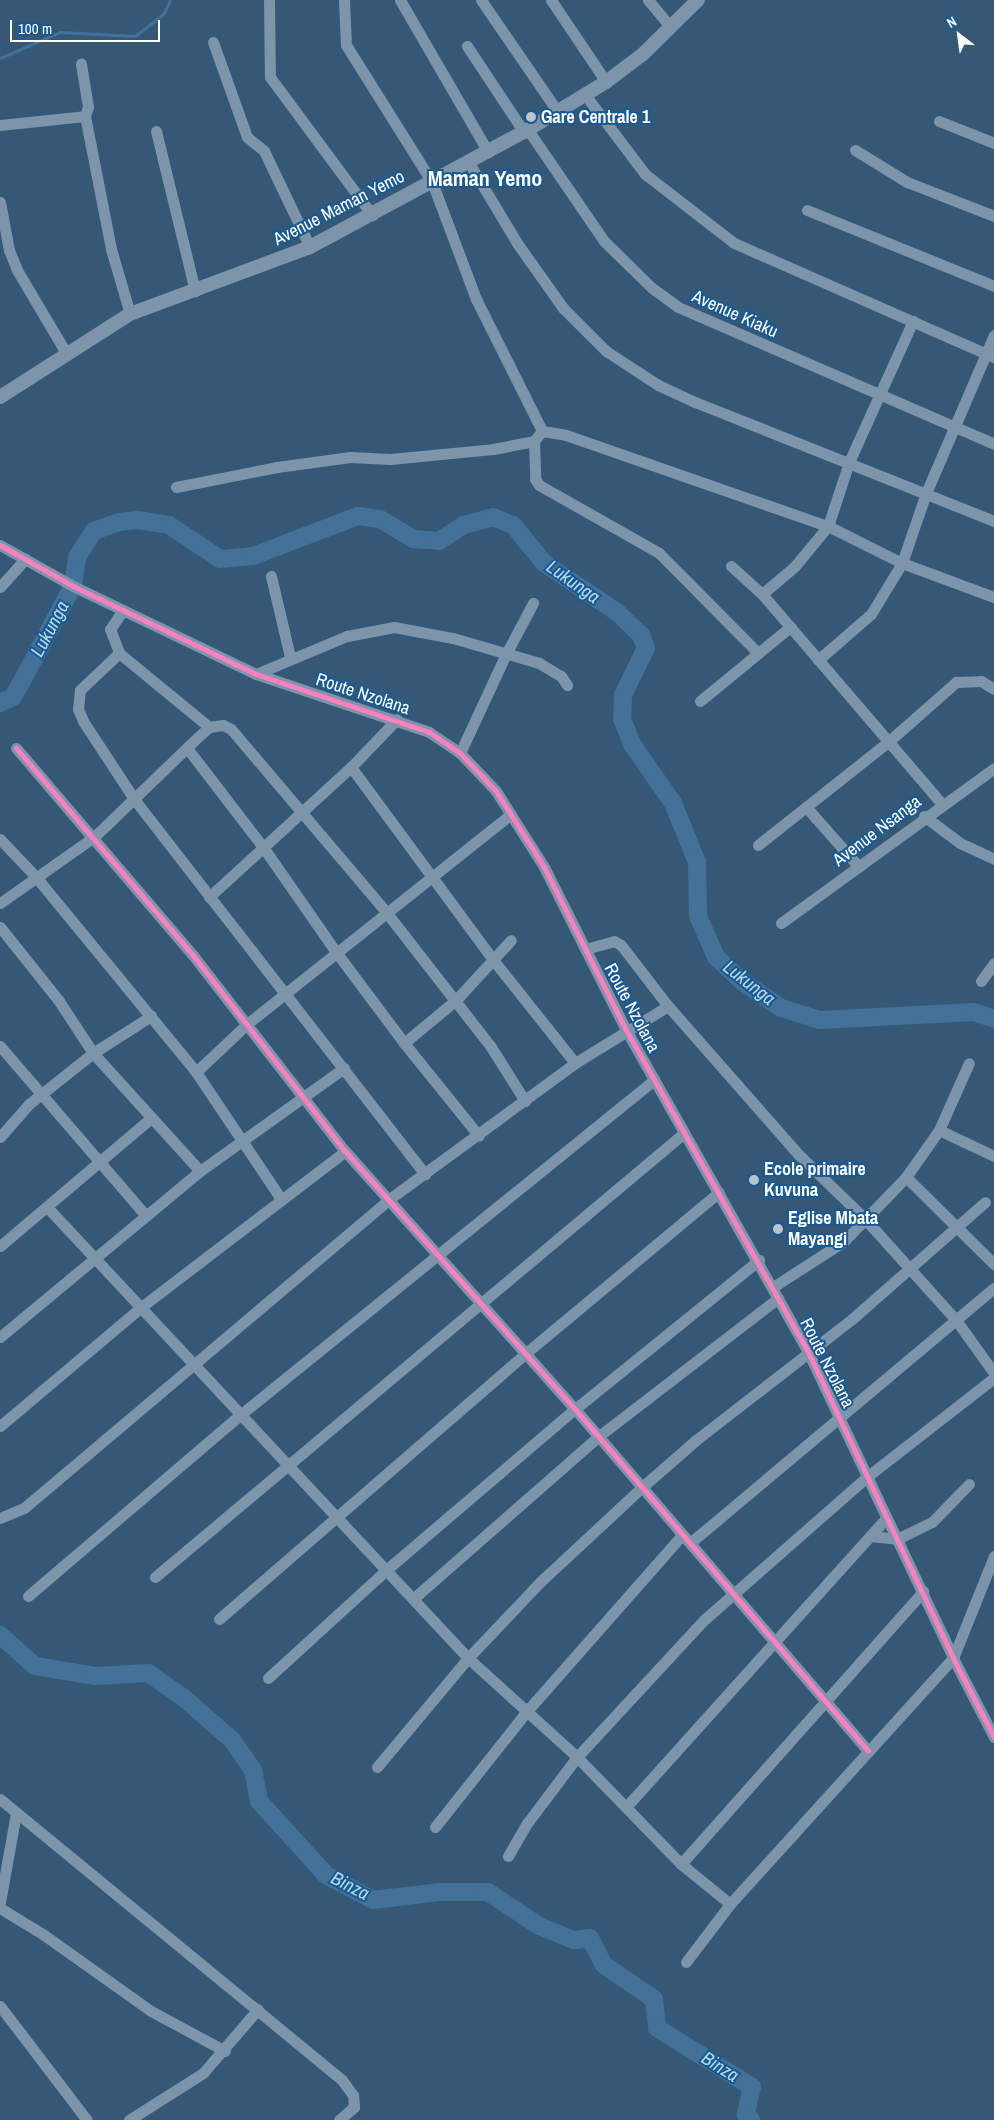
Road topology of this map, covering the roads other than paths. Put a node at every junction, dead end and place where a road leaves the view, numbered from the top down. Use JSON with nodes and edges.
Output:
{"nodes":[{"id":1,"x":268,"y":0,"type":"edge"},
{"id":2,"x":344,"y":0,"type":"edge"},
{"id":3,"x":400,"y":0,"type":"edge"},
{"id":4,"x":481,"y":0,"type":"edge"},
{"id":5,"x":551,"y":0,"type":"edge"},
{"id":6,"x":648,"y":0,"type":"edge"},
{"id":7,"x":698,"y":0,"type":"edge"},
{"id":8,"x":671,"y":27,"type":"junction"},
{"id":9,"x":213,"y":42,"type":"dead end"},
{"id":10,"x":467,"y":46,"type":"dead end"},
{"id":11,"x":81,"y":64,"type":"dead end"},
{"id":12,"x":606,"y":82,"type":"junction"},
{"id":13,"x":586,"y":96,"type":"junction"},
{"id":14,"x":558,"y":112,"type":"junction"},
{"id":15,"x":85,"y":116,"type":"junction"},
{"id":16,"x":939,"y":121,"type":"dead end"},
{"id":17,"x":0,"y":125,"type":"edge"},
{"id":18,"x":526,"y":131,"type":"junction"},
{"id":19,"x":156,"y":132,"type":"dead end"},
{"id":20,"x":994,"y":143,"type":"edge"},
{"id":21,"x":855,"y":150,"type":"dead end"},
{"id":22,"x":488,"y":152,"type":"junction"},
{"id":23,"x":469,"y":163,"type":"junction"},
{"id":24,"x":432,"y":182,"type":"junction"},
{"id":25,"x":0,"y":202,"type":"edge"},
{"id":26,"x":807,"y":210,"type":"dead end"},
{"id":27,"x":372,"y":215,"type":"junction"},
{"id":28,"x":994,"y":216,"type":"edge"},
{"id":29,"x":310,"y":247,"type":"junction"},
{"id":30,"x":994,"y":286,"type":"edge"},
{"id":31,"x":195,"y":291,"type":"junction"},
{"id":32,"x":130,"y":314,"type":"junction"},
{"id":33,"x":914,"y":321,"type":"junction"},
{"id":34,"x":994,"y":335,"type":"edge"},
{"id":35,"x":66,"y":353,"type":"junction"},
{"id":36,"x":990,"y":355,"type":"edge"},
{"id":37,"x":879,"y":396,"type":"junction"},
{"id":38,"x":0,"y":397,"type":"edge"},
{"id":39,"x":956,"y":428,"type":"junction"},
{"id":40,"x":542,"y":431,"type":"junction"},
{"id":41,"x":534,"y":441,"type":"junction"},
{"id":42,"x":994,"y":444,"type":"edge"},
{"id":43,"x":849,"y":462,"type":"junction"},
{"id":44,"x":176,"y":487,"type":"dead end"},
{"id":45,"x":926,"y":494,"type":"junction"},
{"id":46,"x":994,"y":521,"type":"edge"},
{"id":47,"x":828,"y":526,"type":"junction"},
{"id":48,"x":0,"y":545,"type":"edge"},
{"id":49,"x":25,"y":559,"type":"junction"},
{"id":50,"x":902,"y":563,"type":"junction"},
{"id":51,"x":731,"y":566,"type":"dead end"},
{"id":52,"x":271,"y":576,"type":"dead end"},
{"id":53,"x":0,"y":587,"type":"edge"},
{"id":54,"x":762,"y":594,"type":"junction"},
{"id":55,"x":994,"y":597,"type":"edge"},
{"id":56,"x":533,"y":604,"type":"dead end"},
{"id":57,"x":123,"y":610,"type":"junction"},
{"id":58,"x":790,"y":627,"type":"junction"},
{"id":59,"x":120,"y":653,"type":"junction"},
{"id":60,"x":758,"y":653,"type":"junction"},
{"id":61,"x":506,"y":654,"type":"junction"},
{"id":62,"x":290,"y":657,"type":"junction"},
{"id":63,"x":818,"y":660,"type":"junction"},
{"id":64,"x":256,"y":674,"type":"junction"},
{"id":65,"x":567,"y":685,"type":"dead end"},
{"id":66,"x":994,"y":689,"type":"edge"},
{"id":67,"x":700,"y":701,"type":"dead end"},
{"id":68,"x":397,"y":719,"type":"junction"},
{"id":69,"x":209,"y":727,"type":"junction"},
{"id":70,"x":888,"y":742,"type":"junction"},
{"id":71,"x":16,"y":748,"type":"dead end"},
{"id":72,"x":187,"y":748,"type":"junction"},
{"id":73,"x":460,"y":753,"type":"junction"},
{"id":74,"x":351,"y":767,"type":"junction"},
{"id":75,"x":994,"y":768,"type":"edge"},
{"id":76,"x":134,"y":798,"type":"junction"},
{"id":77,"x":942,"y":804,"type":"junction"},
{"id":78,"x":806,"y":807,"type":"junction"},
{"id":79,"x":300,"y":814,"type":"junction"},
{"id":80,"x":511,"y":814,"type":"junction"},
{"id":81,"x":924,"y":816,"type":"junction"},
{"id":82,"x":94,"y":838,"type":"junction"},
{"id":83,"x":0,"y":839,"type":"edge"},
{"id":84,"x":758,"y":845,"type":"dead end"},
{"id":85,"x":263,"y":846,"type":"junction"},
{"id":86,"x":994,"y":859,"type":"edge"},
{"id":87,"x":859,"y":867,"type":"junction"},
{"id":88,"x":431,"y":876,"type":"junction"},
{"id":89,"x":36,"y":877,"type":"junction"},
{"id":90,"x":209,"y":897,"type":"junction"},
{"id":91,"x":0,"y":903,"type":"edge"},
{"id":92,"x":386,"y":912,"type":"junction"},
{"id":93,"x":781,"y":923,"type":"dead end"},
{"id":94,"x":0,"y":927,"type":"edge"},
{"id":95,"x":511,"y":940,"type":"dead end"},
{"id":96,"x":585,"y":948,"type":"junction"},
{"id":97,"x":336,"y":952,"type":"junction"},
{"id":98,"x":494,"y":961,"type":"junction"},
{"id":99,"x":994,"y":962,"type":"edge"},
{"id":100,"x":981,"y":981,"type":"dead end"},
{"id":101,"x":284,"y":995,"type":"junction"},
{"id":102,"x":456,"y":1000,"type":"junction"},
{"id":103,"x":668,"y":1006,"type":"junction"},
{"id":104,"x":151,"y":1016,"type":"junction"},
{"id":105,"x":247,"y":1024,"type":"junction"},
{"id":106,"x":626,"y":1030,"type":"junction"},
{"id":107,"x":404,"y":1043,"type":"junction"},
{"id":108,"x":0,"y":1046,"type":"edge"},
{"id":109,"x":94,"y":1053,"type":"junction"},
{"id":110,"x":575,"y":1063,"type":"junction"},
{"id":111,"x":969,"y":1063,"type":"dead end"},
{"id":112,"x":344,"y":1068,"type":"junction"},
{"id":113,"x":196,"y":1072,"type":"junction"},
{"id":114,"x":654,"y":1080,"type":"junction"},
{"id":115,"x":40,"y":1096,"type":"junction"},
{"id":116,"x":304,"y":1099,"type":"junction"},
{"id":117,"x":525,"y":1101,"type":"junction"},
{"id":118,"x":151,"y":1118,"type":"junction"},
{"id":119,"x":939,"y":1130,"type":"junction"},
{"id":120,"x":684,"y":1133,"type":"junction"},
{"id":121,"x":479,"y":1136,"type":"junction"},
{"id":122,"x":0,"y":1137,"type":"edge"},
{"id":123,"x":242,"y":1141,"type":"junction"},
{"id":124,"x":345,"y":1151,"type":"junction"},
{"id":125,"x":994,"y":1156,"type":"edge"},
{"id":126,"x":100,"y":1160,"type":"junction"},
{"id":127,"x":200,"y":1171,"type":"junction"},
{"id":128,"x":425,"y":1174,"type":"junction"},
{"id":129,"x":906,"y":1177,"type":"junction"},
{"id":130,"x":719,"y":1192,"type":"junction"},
{"id":131,"x":281,"y":1199,"type":"junction"},
{"id":132,"x":388,"y":1200,"type":"junction"},
{"id":133,"x":985,"y":1202,"type":"dead end"},
{"id":134,"x":47,"y":1207,"type":"junction"},
{"id":135,"x":146,"y":1216,"type":"junction"},
{"id":136,"x":866,"y":1220,"type":"junction"},
{"id":137,"x":958,"y":1227,"type":"junction"},
{"id":138,"x":0,"y":1246,"type":"edge"},
{"id":139,"x":439,"y":1256,"type":"junction"},
{"id":140,"x":94,"y":1259,"type":"junction"},
{"id":141,"x":759,"y":1260,"type":"junction"},
{"id":142,"x":994,"y":1264,"type":"edge"},
{"id":143,"x":910,"y":1270,"type":"junction"},
{"id":144,"x":994,"y":1288,"type":"edge"},
{"id":145,"x":776,"y":1292,"type":"junction"},
{"id":146,"x":482,"y":1302,"type":"junction"},
{"id":147,"x":140,"y":1308,"type":"junction"},
{"id":148,"x":956,"y":1320,"type":"junction"},
{"id":149,"x":0,"y":1337,"type":"edge"},
{"id":150,"x":808,"y":1352,"type":"junction"},
{"id":151,"x":526,"y":1353,"type":"junction"},
{"id":152,"x":192,"y":1365,"type":"junction"},
{"id":153,"x":994,"y":1373,"type":"edge"},
{"id":154,"x":994,"y":1378,"type":"edge"},
{"id":155,"x":575,"y":1409,"type":"junction"},
{"id":156,"x":240,"y":1415,"type":"junction"},
{"id":157,"x":839,"y":1417,"type":"junction"},
{"id":158,"x":0,"y":1426,"type":"edge"},
{"id":159,"x":598,"y":1436,"type":"junction"},
{"id":160,"x":290,"y":1465,"type":"junction"},
{"id":161,"x":868,"y":1476,"type":"junction"},
{"id":162,"x":969,"y":1484,"type":"dead end"},
{"id":163,"x":641,"y":1488,"type":"junction"},
{"id":164,"x":0,"y":1518,"type":"edge"},
{"id":165,"x":336,"y":1518,"type":"junction"},
{"id":166,"x":886,"y":1518,"type":"junction"},
{"id":167,"x":870,"y":1536,"type":"junction"},
{"id":168,"x":686,"y":1539,"type":"junction"},
{"id":169,"x":897,"y":1539,"type":"junction"},
{"id":170,"x":994,"y":1556,"type":"edge"},
{"id":171,"x":385,"y":1570,"type":"junction"},
{"id":172,"x":155,"y":1577,"type":"dead end"},
{"id":173,"x":923,"y":1591,"type":"junction"},
{"id":174,"x":732,"y":1594,"type":"junction"},
{"id":175,"x":28,"y":1596,"type":"dead end"},
{"id":176,"x":414,"y":1598,"type":"junction"},
{"id":177,"x":219,"y":1619,"type":"dead end"},
{"id":178,"x":772,"y":1641,"type":"junction"},
{"id":179,"x":468,"y":1658,"type":"junction"},
{"id":180,"x":953,"y":1658,"type":"junction"},
{"id":181,"x":268,"y":1678,"type":"dead end"},
{"id":182,"x":826,"y":1701,"type":"junction"},
{"id":183,"x":527,"y":1711,"type":"junction"},
{"id":184,"x":993,"y":1731,"type":"edge"},
{"id":185,"x":868,"y":1751,"type":"junction"},
{"id":186,"x":577,"y":1757,"type":"junction"},
{"id":187,"x":377,"y":1768,"type":"dead end"},
{"id":188,"x":0,"y":1799,"type":"edge"},
{"id":189,"x":626,"y":1808,"type":"junction"},
{"id":190,"x":16,"y":1813,"type":"junction"},
{"id":191,"x":436,"y":1827,"type":"dead end"},
{"id":192,"x":508,"y":1856,"type":"dead end"},
{"id":193,"x":681,"y":1864,"type":"junction"},
{"id":194,"x":0,"y":1902,"type":"edge"},
{"id":195,"x":730,"y":1904,"type":"junction"},
{"id":196,"x":0,"y":1908,"type":"edge"},
{"id":197,"x":686,"y":1962,"type":"dead end"},
{"id":198,"x":0,"y":2006,"type":"edge"},
{"id":199,"x":258,"y":2009,"type":"junction"},
{"id":200,"x":225,"y":2051,"type":"junction"},
{"id":201,"x":132,"y":2119,"type":"edge"},
{"id":202,"x":87,"y":2120,"type":"edge"},
{"id":203,"x":339,"y":2120,"type":"edge"}],
"edges":[{"from":1,"to":27,"type":"street"},
{"from":2,"to":24,"type":"street"},
{"from":3,"to":22,"type":"street"},
{"from":4,"to":14,"type":"street"},
{"from":5,"to":12,"type":"street"},
{"from":6,"to":8,"type":"street"},
{"from":7,"to":8,"type":"street","name":"Avenue Maman Yemo"},
{"from":8,"to":12,"type":"street","name":"Avenue Maman Yemo"},
{"from":9,"to":29,"type":"street"},
{"from":10,"to":18,"type":"street","name":"Avenue Kiaku"},
{"from":11,"to":15,"type":"street"},
{"from":12,"to":13,"type":"street","name":"Avenue Maman Yemo"},
{"from":13,"to":14,"type":"street","name":"Avenue Maman Yemo"},
{"from":13,"to":33,"type":"street"},
{"from":14,"to":18,"type":"street","name":"Avenue Maman Yemo"},
{"from":15,"to":17,"type":"street"},
{"from":15,"to":32,"type":"street"},
{"from":16,"to":20,"type":"street"},
{"from":18,"to":22,"type":"street","name":"Avenue Maman Yemo"},
{"from":18,"to":37,"type":"street","name":"Avenue Kiaku"},
{"from":19,"to":31,"type":"street"},
{"from":21,"to":28,"type":"street"},
{"from":22,"to":23,"type":"street","name":"Avenue Maman Yemo"},
{"from":23,"to":24,"type":"street","name":"Avenue Maman Yemo"},
{"from":23,"to":43,"type":"street"},
{"from":24,"to":27,"type":"street","name":"Avenue Maman Yemo"},
{"from":24,"to":40,"type":"street"},
{"from":25,"to":35,"type":"street"},
{"from":26,"to":30,"type":"street"},
{"from":27,"to":29,"type":"street","name":"Avenue Maman Yemo"},
{"from":29,"to":31,"type":"street","name":"Avenue Maman Yemo"},
{"from":31,"to":32,"type":"street","name":"Avenue Maman Yemo"},
{"from":32,"to":35,"type":"street","name":"Avenue Maman Yemo"},
{"from":33,"to":36,"type":"street"},
{"from":33,"to":37,"type":"street"},
{"from":34,"to":36,"type":"street"},
{"from":35,"to":38,"type":"street","name":"Avenue Maman Yemo"},
{"from":36,"to":39,"type":"street"},
{"from":37,"to":39,"type":"street","name":"Avenue Kiaku"},
{"from":37,"to":43,"type":"street"},
{"from":39,"to":42,"type":"street","name":"Avenue Kiaku"},
{"from":39,"to":45,"type":"street"},
{"from":40,"to":41,"type":"street"},
{"from":40,"to":47,"type":"street"},
{"from":41,"to":44,"type":"street"},
{"from":41,"to":60,"type":"street"},
{"from":43,"to":45,"type":"street"},
{"from":43,"to":47,"type":"street"},
{"from":45,"to":46,"type":"street"},
{"from":45,"to":50,"type":"street"},
{"from":47,"to":50,"type":"street"},
{"from":47,"to":54,"type":"street"},
{"from":48,"to":49,"type":"street","name":"Route Nzolana"},
{"from":49,"to":53,"type":"street"},
{"from":49,"to":57,"type":"street","name":"Route Nzolana"},
{"from":50,"to":55,"type":"street"},
{"from":50,"to":63,"type":"street"},
{"from":51,"to":54,"type":"street"},
{"from":52,"to":62,"type":"street"},
{"from":54,"to":58,"type":"street"},
{"from":56,"to":61,"type":"street"},
{"from":57,"to":59,"type":"street"},
{"from":57,"to":64,"type":"street","name":"Route Nzolana"},
{"from":58,"to":60,"type":"street"},
{"from":58,"to":63,"type":"street"},
{"from":59,"to":69,"type":"street"},
{"from":59,"to":76,"type":"street"},
{"from":60,"to":67,"type":"street"},
{"from":61,"to":62,"type":"street"},
{"from":61,"to":65,"type":"street"},
{"from":61,"to":73,"type":"street"},
{"from":62,"to":64,"type":"street"},
{"from":63,"to":70,"type":"street"},
{"from":64,"to":68,"type":"street","name":"Route Nzolana"},
{"from":66,"to":70,"type":"street"},
{"from":68,"to":73,"type":"street","name":"Route Nzolana"},
{"from":68,"to":74,"type":"street"},
{"from":69,"to":72,"type":"street"},
{"from":69,"to":79,"type":"street"},
{"from":70,"to":77,"type":"street"},
{"from":70,"to":78,"type":"street"},
{"from":71,"to":82,"type":"street"},
{"from":72,"to":76,"type":"street"},
{"from":72,"to":85,"type":"street"},
{"from":73,"to":80,"type":"street","name":"Route Nzolana"},
{"from":74,"to":79,"type":"street"},
{"from":74,"to":88,"type":"street"},
{"from":75,"to":77,"type":"street","name":"Avenue Nsanga"},
{"from":76,"to":82,"type":"street"},
{"from":76,"to":90,"type":"street"},
{"from":77,"to":81,"type":"street","name":"Avenue Nsanga"},
{"from":78,"to":84,"type":"street"},
{"from":78,"to":87,"type":"street"},
{"from":79,"to":85,"type":"street"},
{"from":79,"to":92,"type":"street"},
{"from":80,"to":88,"type":"street"},
{"from":80,"to":96,"type":"street","name":"Route Nzolana"},
{"from":81,"to":86,"type":"street"},
{"from":81,"to":87,"type":"street","name":"Avenue Nsanga"},
{"from":82,"to":89,"type":"street"},
{"from":82,"to":105,"type":"street"},
{"from":83,"to":89,"type":"street"},
{"from":85,"to":90,"type":"street"},
{"from":85,"to":97,"type":"street"},
{"from":87,"to":93,"type":"street","name":"Avenue Nsanga"},
{"from":88,"to":92,"type":"street"},
{"from":88,"to":98,"type":"street"},
{"from":89,"to":91,"type":"street"},
{"from":89,"to":104,"type":"street"},
{"from":90,"to":101,"type":"street"},
{"from":92,"to":97,"type":"street"},
{"from":92,"to":102,"type":"street"},
{"from":94,"to":109,"type":"street"},
{"from":95,"to":98,"type":"street"},
{"from":96,"to":103,"type":"street"},
{"from":96,"to":106,"type":"street","name":"Route Nzolana"},
{"from":97,"to":101,"type":"street"},
{"from":97,"to":107,"type":"street"},
{"from":98,"to":102,"type":"street"},
{"from":98,"to":110,"type":"street"},
{"from":99,"to":100,"type":"street"},
{"from":101,"to":105,"type":"street"},
{"from":101,"to":112,"type":"street"},
{"from":102,"to":107,"type":"street"},
{"from":102,"to":117,"type":"street"},
{"from":103,"to":106,"type":"street"},
{"from":103,"to":136,"type":"street"},
{"from":104,"to":109,"type":"street"},
{"from":104,"to":113,"type":"street"},
{"from":105,"to":113,"type":"street"},
{"from":105,"to":116,"type":"street"},
{"from":106,"to":110,"type":"street"},
{"from":106,"to":114,"type":"street","name":"Route Nzolana"},
{"from":107,"to":121,"type":"street"},
{"from":108,"to":115,"type":"street"},
{"from":109,"to":115,"type":"street"},
{"from":109,"to":118,"type":"street"},
{"from":110,"to":117,"type":"street"},
{"from":111,"to":119,"type":"street"},
{"from":112,"to":116,"type":"street"},
{"from":112,"to":128,"type":"street"},
{"from":113,"to":123,"type":"street"},
{"from":114,"to":120,"type":"street","name":"Route Nzolana"},
{"from":114,"to":139,"type":"street"},
{"from":115,"to":122,"type":"street"},
{"from":115,"to":126,"type":"street"},
{"from":116,"to":123,"type":"street"},
{"from":116,"to":124,"type":"street"},
{"from":117,"to":121,"type":"street"},
{"from":118,"to":126,"type":"street"},
{"from":118,"to":127,"type":"street"},
{"from":119,"to":125,"type":"street"},
{"from":119,"to":129,"type":"street"},
{"from":120,"to":130,"type":"street","name":"Route Nzolana"},
{"from":120,"to":146,"type":"street"},
{"from":121,"to":128,"type":"street"},
{"from":123,"to":127,"type":"street"},
{"from":123,"to":131,"type":"street"},
{"from":124,"to":131,"type":"street"},
{"from":124,"to":132,"type":"street"},
{"from":126,"to":134,"type":"street"},
{"from":126,"to":135,"type":"street"},
{"from":127,"to":135,"type":"street"},
{"from":128,"to":132,"type":"street"},
{"from":129,"to":136,"type":"street"},
{"from":129,"to":137,"type":"street"},
{"from":130,"to":141,"type":"street","name":"Route Nzolana"},
{"from":130,"to":151,"type":"street"},
{"from":131,"to":147,"type":"street"},
{"from":132,"to":139,"type":"street"},
{"from":132,"to":152,"type":"street"},
{"from":133,"to":137,"type":"street"},
{"from":134,"to":138,"type":"street"},
{"from":134,"to":140,"type":"street"},
{"from":135,"to":140,"type":"street"},
{"from":136,"to":143,"type":"street"},
{"from":136,"to":145,"type":"street"},
{"from":137,"to":142,"type":"street"},
{"from":137,"to":143,"type":"street"},
{"from":139,"to":146,"type":"street"},
{"from":139,"to":156,"type":"street"},
{"from":140,"to":147,"type":"street"},
{"from":140,"to":149,"type":"street"},
{"from":141,"to":145,"type":"street","name":"Route Nzolana"},
{"from":141,"to":155,"type":"street"},
{"from":143,"to":148,"type":"street"},
{"from":143,"to":150,"type":"street"},
{"from":144,"to":148,"type":"street"},
{"from":145,"to":150,"type":"street","name":"Route Nzolana"},
{"from":145,"to":159,"type":"street"},
{"from":146,"to":151,"type":"street"},
{"from":146,"to":160,"type":"street"},
{"from":147,"to":152,"type":"street"},
{"from":147,"to":158,"type":"street"},
{"from":148,"to":153,"type":"street"},
{"from":148,"to":157,"type":"street"},
{"from":150,"to":157,"type":"street","name":"Route Nzolana"},
{"from":150,"to":163,"type":"street"},
{"from":151,"to":155,"type":"street"},
{"from":151,"to":165,"type":"street"},
{"from":152,"to":156,"type":"street"},
{"from":152,"to":164,"type":"street"},
{"from":154,"to":161,"type":"street"},
{"from":155,"to":159,"type":"street"},
{"from":155,"to":171,"type":"street"},
{"from":156,"to":160,"type":"street"},
{"from":156,"to":175,"type":"street"},
{"from":157,"to":161,"type":"street","name":"Route Nzolana"},
{"from":157,"to":168,"type":"street"},
{"from":159,"to":163,"type":"street"},
{"from":159,"to":176,"type":"street"},
{"from":160,"to":165,"type":"street"},
{"from":160,"to":172,"type":"street"},
{"from":161,"to":166,"type":"street","name":"Route Nzolana"},
{"from":161,"to":174,"type":"street"},
{"from":162,"to":169,"type":"street"},
{"from":163,"to":168,"type":"street"},
{"from":163,"to":179,"type":"street"},
{"from":165,"to":171,"type":"street"},
{"from":165,"to":177,"type":"street"},
{"from":166,"to":167,"type":"street"},
{"from":166,"to":169,"type":"street","name":"Route Nzolana"},
{"from":167,"to":169,"type":"street"},
{"from":167,"to":178,"type":"street"},
{"from":168,"to":174,"type":"street"},
{"from":168,"to":183,"type":"street"},
{"from":169,"to":173,"type":"street","name":"Route Nzolana"},
{"from":170,"to":180,"type":"street"},
{"from":171,"to":176,"type":"street"},
{"from":171,"to":181,"type":"street"},
{"from":173,"to":180,"type":"street","name":"Route Nzolana"},
{"from":173,"to":182,"type":"street"},
{"from":174,"to":178,"type":"street"},
{"from":174,"to":186,"type":"street"},
{"from":176,"to":179,"type":"street"},
{"from":178,"to":182,"type":"street"},
{"from":178,"to":189,"type":"street"},
{"from":179,"to":183,"type":"street"},
{"from":179,"to":187,"type":"street"},
{"from":180,"to":184,"type":"street","name":"Route Nzolana"},
{"from":180,"to":185,"type":"street"},
{"from":182,"to":185,"type":"street"},
{"from":182,"to":193,"type":"street"},
{"from":183,"to":186,"type":"street"},
{"from":183,"to":191,"type":"street"},
{"from":185,"to":195,"type":"street"},
{"from":186,"to":189,"type":"street"},
{"from":186,"to":192,"type":"street"},
{"from":188,"to":190,"type":"street"},
{"from":189,"to":193,"type":"street"},
{"from":190,"to":194,"type":"street"},
{"from":190,"to":199,"type":"street"},
{"from":193,"to":195,"type":"street"},
{"from":195,"to":197,"type":"street"},
{"from":196,"to":200,"type":"street"},
{"from":198,"to":202,"type":"street"},
{"from":199,"to":200,"type":"street"},
{"from":199,"to":203,"type":"street"},
{"from":200,"to":201,"type":"street"}]}
